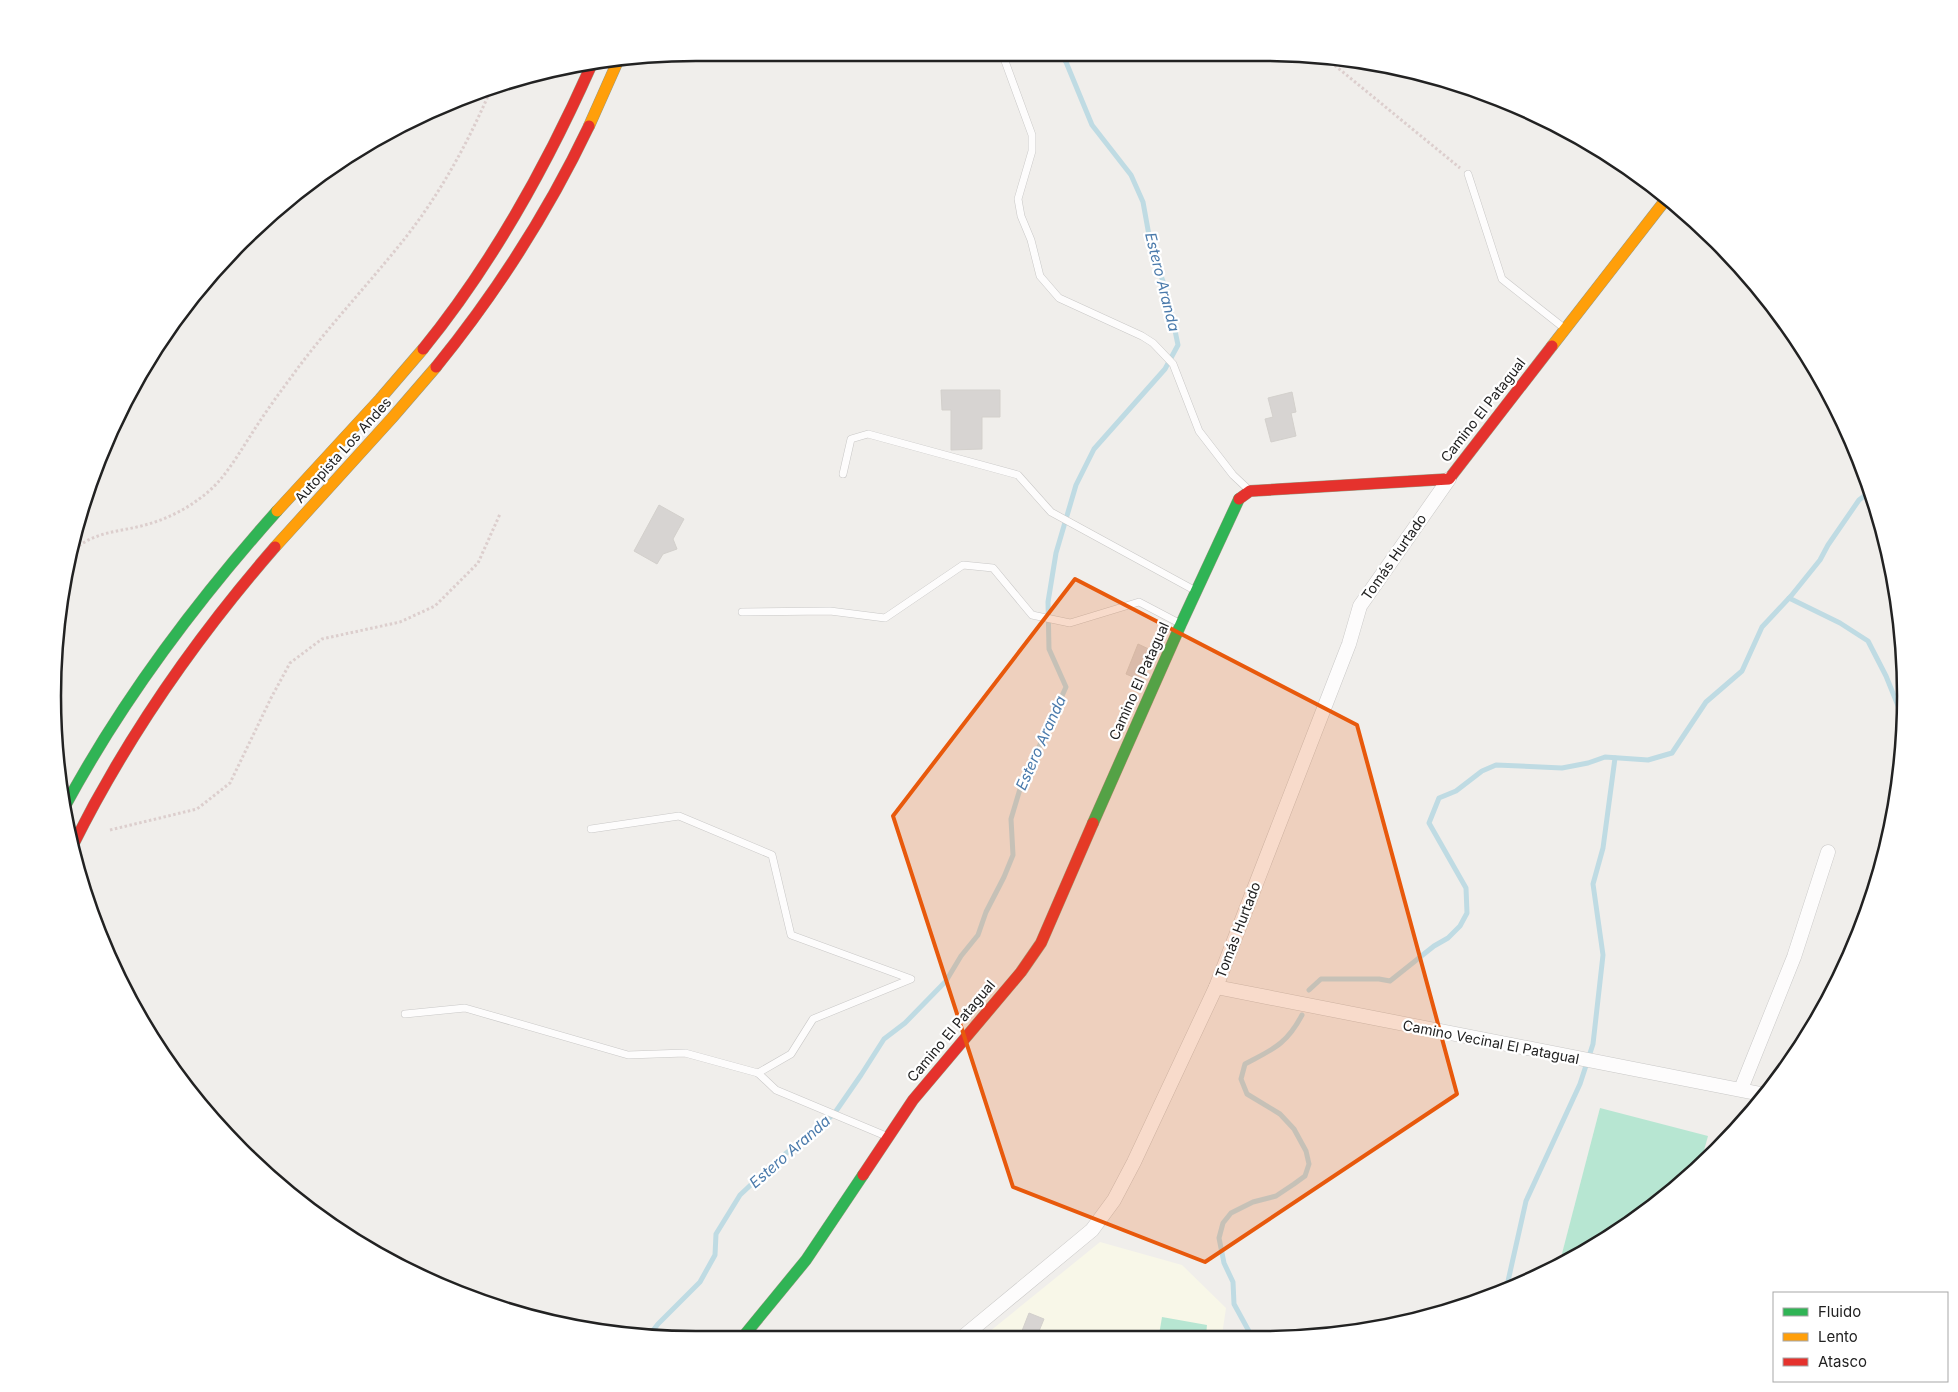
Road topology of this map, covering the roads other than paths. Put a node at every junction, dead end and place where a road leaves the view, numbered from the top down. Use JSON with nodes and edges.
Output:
{"nodes":[{"id":1,"x":1005,"y":61,"type":"edge"},
{"id":2,"x":615,"y":67,"type":"edge"},
{"id":3,"x":589,"y":71,"type":"edge"},
{"id":4,"x":1468,"y":174,"type":"road end"},
{"id":5,"x":1662,"y":204,"type":"edge"},
{"id":6,"x":1566,"y":329,"type":"junction"},
{"id":7,"x":843,"y":474,"type":"dead end"},
{"id":8,"x":1449,"y":478,"type":"junction"},
{"id":9,"x":1250,"y":491,"type":"junction"},
{"id":10,"x":1197,"y":592,"type":"junction"},
{"id":11,"x":742,"y":612,"type":"dead end"},
{"id":12,"x":1181,"y":624,"type":"junction"},
{"id":13,"x":70,"y":798,"type":"edge"},
{"id":14,"x":591,"y":829,"type":"dead end"},
{"id":15,"x":77,"y":837,"type":"edge"},
{"id":16,"x":1828,"y":852,"type":"dead end"},
{"id":17,"x":1216,"y":987,"type":"junction"},
{"id":18,"x":404,"y":1014,"type":"dead end"},
{"id":19,"x":758,"y":1073,"type":"junction"},
{"id":20,"x":1741,"y":1089,"type":"junction"},
{"id":21,"x":1757,"y":1093,"type":"edge"},
{"id":22,"x":888,"y":1136,"type":"junction"},
{"id":23,"x":748,"y":1331,"type":"edge"},
{"id":24,"x":970,"y":1331,"type":"edge"}],
"edges":[{"from":1,"to":9,"type":"lane"},
{"from":2,"to":15,"type":"main road","name":"Autopista Los Andes"},
{"from":3,"to":13,"type":"main road","name":"Autopista Los Andes"},
{"from":4,"to":6,"type":"lane"},
{"from":5,"to":6,"type":"main road","name":"Camino El Patagual"},
{"from":6,"to":8,"type":"main road","name":"Camino El Patagual"},
{"from":7,"to":10,"type":"lane"},
{"from":8,"to":9,"type":"main road","name":"Camino El Patagual"},
{"from":8,"to":17,"type":"street","name":"Tomás Hurtado"},
{"from":9,"to":10,"type":"main road","name":"Camino El Patagual"},
{"from":10,"to":12,"type":"main road","name":"Camino El Patagual"},
{"from":11,"to":12,"type":"lane"},
{"from":12,"to":22,"type":"main road","name":"Camino El Patagual"},
{"from":14,"to":19,"type":"lane"},
{"from":16,"to":20,"type":"street"},
{"from":17,"to":20,"type":"street","name":"Camino Vecinal El Patagual"},
{"from":17,"to":24,"type":"street","name":"Tomás Hurtado"},
{"from":18,"to":19,"type":"lane"},
{"from":19,"to":22,"type":"lane"},
{"from":20,"to":21,"type":"street","name":"Camino Vecinal El Patagual"},
{"from":22,"to":23,"type":"main road","name":"Camino El Patagual"}]}
